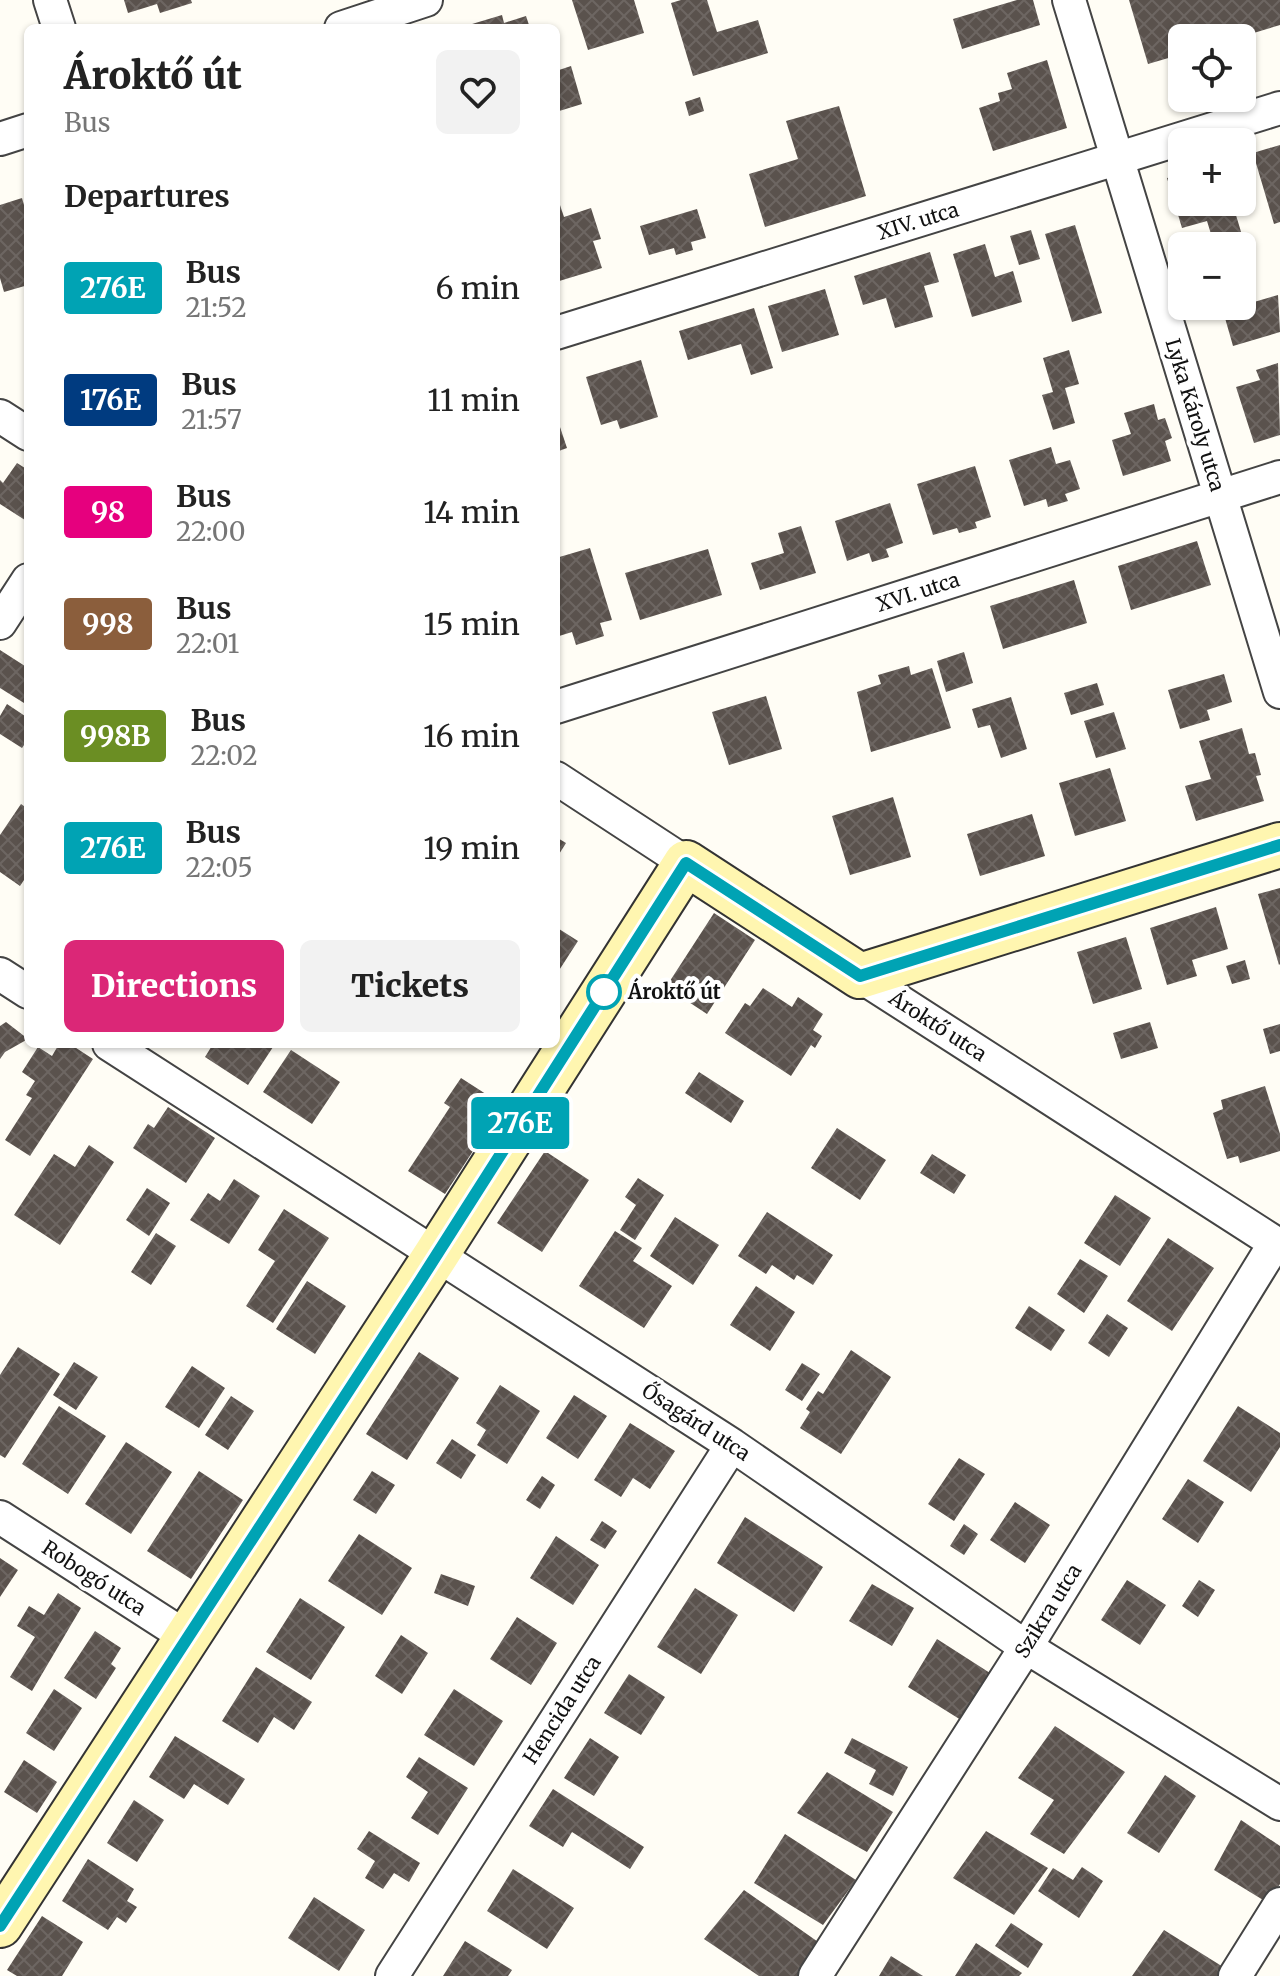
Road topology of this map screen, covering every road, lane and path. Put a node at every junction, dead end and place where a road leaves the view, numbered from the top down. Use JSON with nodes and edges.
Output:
{"nodes":[{"id":1,"x":50,"y":0,"type":"edge"},
{"id":2,"x":426,"y":0,"type":"edge"},
{"id":3,"x":1069,"y":0,"type":"edge"},
{"id":4,"x":58,"y":24,"type":"edge"},
{"id":5,"x":353,"y":24,"type":"edge"},
{"id":6,"x":1280,"y":108,"type":"edge"},
{"id":7,"x":24,"y":131,"type":"edge"},
{"id":8,"x":0,"y":139,"type":"edge"},
{"id":9,"x":1119,"y":159,"type":"junction"},
{"id":10,"x":560,"y":332,"type":"edge"},
{"id":11,"x":0,"y":416,"type":"edge"},
{"id":12,"x":24,"y":431,"type":"edge"},
{"id":13,"x":1280,"y":477,"type":"edge"},
{"id":14,"x":1219,"y":496,"type":"junction"},
{"id":15,"x":24,"y":586,"type":"edge"},
{"id":16,"x":0,"y":623,"type":"edge"},
{"id":17,"x":1280,"y":692,"type":"edge"},
{"id":18,"x":560,"y":706,"type":"edge"},
{"id":19,"x":560,"y":781,"type":"edge"},
{"id":20,"x":1280,"y":845,"type":"edge"},
{"id":21,"x":686,"y":863,"type":"junction"},
{"id":22,"x":0,"y":974,"type":"edge"},
{"id":23,"x":860,"y":976,"type":"junction"},
{"id":24,"x":24,"y":989,"type":"edge"},
{"id":25,"x":115,"y":1048,"type":"edge"},
{"id":26,"x":1272,"y":1233,"type":"edge"},
{"id":27,"x":436,"y":1255,"type":"junction"},
{"id":28,"x":732,"y":1445,"type":"junction"},
{"id":29,"x":0,"y":1517,"type":"edge"},
{"id":30,"x":188,"y":1638,"type":"junction"},
{"id":31,"x":1026,"y":1647,"type":"junction"},
{"id":32,"x":1280,"y":1804,"type":"edge"},
{"id":33,"x":1280,"y":1904,"type":"edge"},
{"id":34,"x":0,"y":1925,"type":"edge"},
{"id":35,"x":392,"y":1976,"type":"edge"},
{"id":36,"x":815,"y":1976,"type":"edge"},
{"id":37,"x":1235,"y":1976,"type":"edge"}],
"edges":[{"from":1,"to":4,"type":"street"},
{"from":2,"to":5,"type":"street"},
{"from":3,"to":9,"type":"street","name":"Lyka Károly utca"},
{"from":6,"to":9,"type":"street","name":"XIV. utca"},
{"from":7,"to":8,"type":"street"},
{"from":9,"to":10,"type":"street","name":"XIV. utca"},
{"from":9,"to":14,"type":"street","name":"Lyka Károly utca"},
{"from":11,"to":12,"type":"street"},
{"from":13,"to":14,"type":"street","name":"XVI. utca"},
{"from":14,"to":17,"type":"street","name":"Lyka Károly utca"},
{"from":14,"to":18,"type":"street","name":"XVI. utca"},
{"from":15,"to":16,"type":"street"},
{"from":19,"to":21,"type":"street","name":"Ároktő utca"},
{"from":20,"to":23,"type":"street"},
{"from":21,"to":23,"type":"street","name":"Ároktő utca"},
{"from":21,"to":27,"type":"street"},
{"from":22,"to":24,"type":"street"},
{"from":23,"to":26,"type":"street","name":"Ároktő utca"},
{"from":25,"to":27,"type":"street","name":"Ősagárd utca"},
{"from":26,"to":31,"type":"street","name":"Szikra utca"},
{"from":27,"to":28,"type":"street","name":"Ősagárd utca"},
{"from":27,"to":30,"type":"street"},
{"from":28,"to":31,"type":"street","name":"Ősagárd utca"},
{"from":28,"to":35,"type":"street","name":"Hencida utca"},
{"from":29,"to":30,"type":"street","name":"Robogó utca"},
{"from":30,"to":34,"type":"street"},
{"from":31,"to":32,"type":"street","name":"Ősagárd utca"},
{"from":31,"to":36,"type":"street","name":"Szikra utca"},
{"from":33,"to":37,"type":"street"}]}
